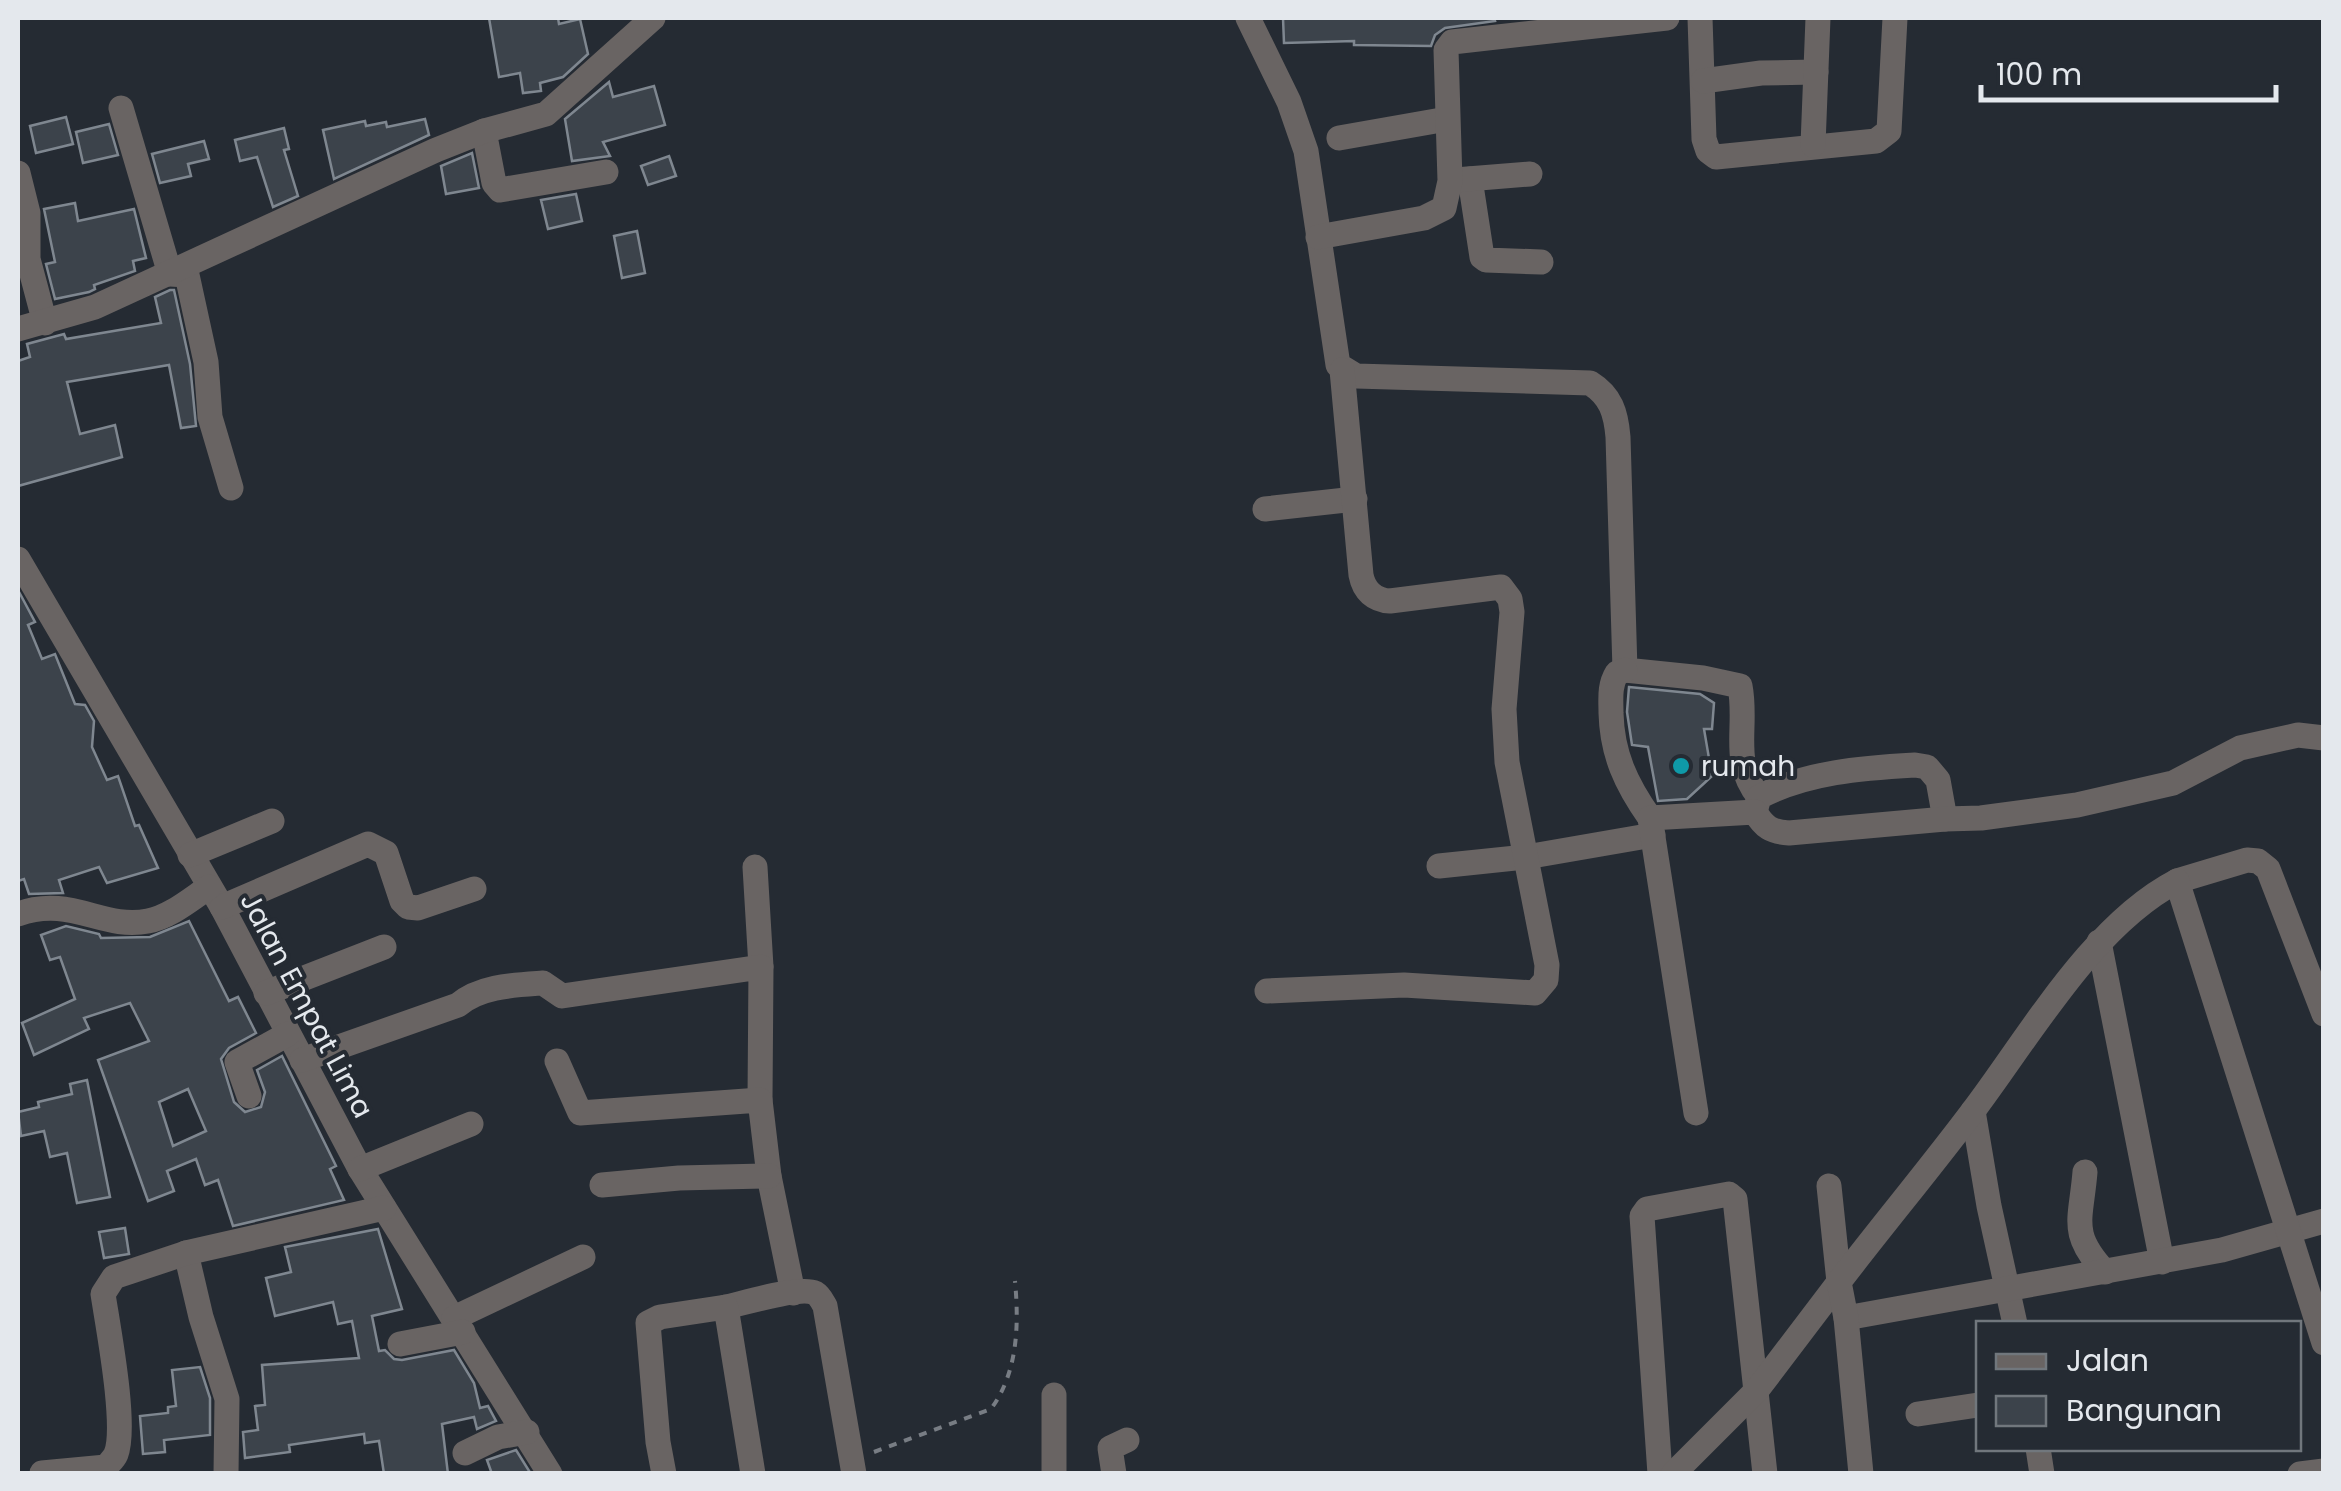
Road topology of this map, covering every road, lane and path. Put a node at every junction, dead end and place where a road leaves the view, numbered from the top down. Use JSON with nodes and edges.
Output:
{"nodes":[{"id":1,"x":653,"y":18,"type":"edge"},
{"id":2,"x":1248,"y":18,"type":"edge"},
{"id":3,"x":1667,"y":18,"type":"edge"},
{"id":4,"x":1700,"y":18,"type":"edge"},
{"id":5,"x":1818,"y":18,"type":"edge"},
{"id":6,"x":1895,"y":18,"type":"edge"},
{"id":7,"x":1816,"y":72,"type":"junction"},
{"id":8,"x":1703,"y":81,"type":"junction"},
{"id":9,"x":121,"y":108,"type":"dead end"},
{"id":10,"x":1447,"y":120,"type":"junction"},
{"id":11,"x":484,"y":131,"type":"junction"},
{"id":12,"x":1339,"y":138,"type":"dead end"},
{"id":13,"x":1813,"y":145,"type":"junction"},
{"id":14,"x":606,"y":172,"type":"dead end"},
{"id":15,"x":18,"y":173,"type":"edge"},
{"id":16,"x":1530,"y":174,"type":"dead end"},
{"id":17,"x":1460,"y":180,"type":"junction"},
{"id":18,"x":1318,"y":237,"type":"junction"},
{"id":19,"x":1541,"y":262,"type":"dead end"},
{"id":20,"x":170,"y":274,"type":"junction"},
{"id":21,"x":45,"y":323,"type":"junction"},
{"id":22,"x":18,"y":329,"type":"edge"},
{"id":23,"x":1342,"y":370,"type":"junction"},
{"id":24,"x":231,"y":488,"type":"dead end"},
{"id":25,"x":1355,"y":499,"type":"junction"},
{"id":26,"x":1264,"y":509,"type":"dead end"},
{"id":27,"x":18,"y":559,"type":"edge"},
{"id":28,"x":1625,"y":670,"type":"junction"},
{"id":29,"x":2324,"y":738,"type":"edge"},
{"id":30,"x":1757,"y":804,"type":"junction"},
{"id":31,"x":1945,"y":818,"type":"junction"},
{"id":32,"x":272,"y":821,"type":"dead end"},
{"id":33,"x":1651,"y":826,"type":"junction"},
{"id":34,"x":190,"y":855,"type":"junction"},
{"id":35,"x":1526,"y":858,"type":"junction"},
{"id":36,"x":1438,"y":866,"type":"dead end"},
{"id":37,"x":755,"y":867,"type":"dead end"},
{"id":38,"x":2177,"y":881,"type":"junction"},
{"id":39,"x":474,"y":889,"type":"dead end"},
{"id":40,"x":215,"y":897,"type":"junction"},
{"id":41,"x":18,"y":914,"type":"edge"},
{"id":42,"x":2099,"y":942,"type":"junction"},
{"id":43,"x":384,"y":947,"type":"dead end"},
{"id":44,"x":761,"y":967,"type":"junction"},
{"id":45,"x":1267,"y":992,"type":"dead end"},
{"id":46,"x":266,"y":993,"type":"junction"},
{"id":47,"x":2324,"y":1014,"type":"edge"},
{"id":48,"x":288,"y":1034,"type":"junction"},
{"id":49,"x":302,"y":1060,"type":"junction"},
{"id":50,"x":557,"y":1060,"type":"dead end"},
{"id":51,"x":249,"y":1096,"type":"dead end"},
{"id":52,"x":760,"y":1100,"type":"junction"},
{"id":53,"x":1974,"y":1111,"type":"junction"},
{"id":54,"x":1696,"y":1113,"type":"dead end"},
{"id":55,"x":471,"y":1124,"type":"dead end"},
{"id":56,"x":360,"y":1169,"type":"junction"},
{"id":57,"x":2085,"y":1172,"type":"dead end"},
{"id":58,"x":769,"y":1176,"type":"junction"},
{"id":59,"x":602,"y":1186,"type":"dead end"},
{"id":60,"x":1828,"y":1186,"type":"dead end"},
{"id":61,"x":384,"y":1208,"type":"junction"},
{"id":62,"x":2324,"y":1220,"type":"edge"},
{"id":63,"x":2288,"y":1232,"type":"junction"},
{"id":64,"x":186,"y":1253,"type":"junction"},
{"id":65,"x":583,"y":1257,"type":"dead end"},
{"id":66,"x":2162,"y":1262,"type":"junction"},
{"id":67,"x":2104,"y":1272,"type":"junction"},
{"id":68,"x":1015,"y":1281,"type":"dead end"},
{"id":69,"x":1839,"y":1282,"type":"junction"},
{"id":70,"x":2009,"y":1288,"type":"junction"},
{"id":71,"x":793,"y":1293,"type":"junction"},
{"id":72,"x":726,"y":1307,"type":"junction"},
{"id":73,"x":1846,"y":1318,"type":"junction"},
{"id":74,"x":2015,"y":1321,"type":"edge"},
{"id":75,"x":459,"y":1325,"type":"junction"},
{"id":76,"x":2324,"y":1343,"type":"edge"},
{"id":77,"x":400,"y":1344,"type":"dead end"},
{"id":78,"x":1757,"y":1390,"type":"junction"},
{"id":79,"x":1054,"y":1395,"type":"dead end"},
{"id":80,"x":1976,"y":1404,"type":"edge"},
{"id":81,"x":1918,"y":1414,"type":"dead end"},
{"id":82,"x":527,"y":1432,"type":"junction"},
{"id":83,"x":1127,"y":1440,"type":"dead end"},
{"id":84,"x":465,"y":1453,"type":"dead end"},
{"id":85,"x":852,"y":1467,"type":"edge"},
{"id":86,"x":2324,"y":1471,"type":"edge"},
{"id":87,"x":42,"y":1472,"type":"edge"},
{"id":88,"x":226,"y":1474,"type":"edge"},
{"id":89,"x":550,"y":1474,"type":"edge"},
{"id":90,"x":664,"y":1474,"type":"edge"},
{"id":91,"x":753,"y":1474,"type":"edge"},
{"id":92,"x":1054,"y":1474,"type":"edge"},
{"id":93,"x":1114,"y":1474,"type":"edge"},
{"id":94,"x":1660,"y":1474,"type":"edge"},
{"id":95,"x":1674,"y":1474,"type":"edge"},
{"id":96,"x":1765,"y":1474,"type":"edge"},
{"id":97,"x":1861,"y":1474,"type":"edge"},
{"id":98,"x":2300,"y":1474,"type":"edge"}],
"edges":[{"from":1,"to":11,"type":"street"},
{"from":2,"to":18,"type":"street"},
{"from":3,"to":10,"type":"street"},
{"from":4,"to":8,"type":"street"},
{"from":5,"to":7,"type":"street"},
{"from":6,"to":13,"type":"street"},
{"from":7,"to":8,"type":"street"},
{"from":7,"to":13,"type":"street"},
{"from":8,"to":13,"type":"street"},
{"from":9,"to":20,"type":"street"},
{"from":10,"to":12,"type":"street"},
{"from":10,"to":17,"type":"street"},
{"from":11,"to":14,"type":"street"},
{"from":11,"to":20,"type":"street"},
{"from":15,"to":21,"type":"street"},
{"from":16,"to":17,"type":"street"},
{"from":17,"to":18,"type":"street"},
{"from":17,"to":19,"type":"street"},
{"from":18,"to":23,"type":"street"},
{"from":20,"to":21,"type":"street"},
{"from":20,"to":24,"type":"street"},
{"from":21,"to":22,"type":"street"},
{"from":23,"to":25,"type":"street"},
{"from":23,"to":28,"type":"street"},
{"from":25,"to":26,"type":"street"},
{"from":25,"to":35,"type":"street"},
{"from":27,"to":34,"type":"street","name":"Jalan Empat Lima"},
{"from":28,"to":30,"type":"street"},
{"from":28,"to":33,"type":"street"},
{"from":29,"to":31,"type":"street"},
{"from":30,"to":31,"type":"street"},
{"from":30,"to":31,"type":"street"},
{"from":30,"to":33,"type":"street"},
{"from":32,"to":34,"type":"street"},
{"from":33,"to":35,"type":"street"},
{"from":33,"to":54,"type":"street"},
{"from":34,"to":40,"type":"street","name":"Jalan Empat Lima"},
{"from":35,"to":36,"type":"street"},
{"from":35,"to":45,"type":"street"},
{"from":37,"to":44,"type":"street"},
{"from":38,"to":42,"type":"street"},
{"from":38,"to":47,"type":"street"},
{"from":38,"to":63,"type":"street"},
{"from":39,"to":40,"type":"street"},
{"from":40,"to":41,"type":"street"},
{"from":40,"to":46,"type":"street","name":"Jalan Empat Lima"},
{"from":42,"to":53,"type":"street"},
{"from":42,"to":66,"type":"street"},
{"from":43,"to":46,"type":"street"},
{"from":44,"to":49,"type":"street"},
{"from":44,"to":52,"type":"street"},
{"from":46,"to":48,"type":"street","name":"Jalan Empat Lima"},
{"from":48,"to":49,"type":"street","name":"Jalan Empat Lima"},
{"from":48,"to":51,"type":"street"},
{"from":49,"to":56,"type":"street","name":"Jalan Empat Lima"},
{"from":50,"to":52,"type":"street"},
{"from":52,"to":58,"type":"street"},
{"from":53,"to":69,"type":"street"},
{"from":53,"to":70,"type":"street"},
{"from":55,"to":56,"type":"street"},
{"from":56,"to":61,"type":"street","name":"Jalan Empat Lima"},
{"from":57,"to":67,"type":"street"},
{"from":58,"to":59,"type":"street"},
{"from":58,"to":71,"type":"street"},
{"from":60,"to":69,"type":"street"},
{"from":61,"to":64,"type":"street"},
{"from":61,"to":75,"type":"street","name":"Jalan Empat Lima"},
{"from":62,"to":63,"type":"street"},
{"from":63,"to":66,"type":"street"},
{"from":63,"to":76,"type":"street"},
{"from":64,"to":87,"type":"street"},
{"from":64,"to":88,"type":"street"},
{"from":65,"to":75,"type":"street"},
{"from":66,"to":67,"type":"street"},
{"from":67,"to":70,"type":"street"},
{"from":68,"to":85,"type":"path"},
{"from":69,"to":73,"type":"street"},
{"from":69,"to":78,"type":"street"},
{"from":70,"to":73,"type":"street"},
{"from":70,"to":74,"type":"street"},
{"from":71,"to":72,"type":"street"},
{"from":71,"to":85,"type":"street"},
{"from":72,"to":90,"type":"street"},
{"from":72,"to":91,"type":"street"},
{"from":73,"to":97,"type":"street"},
{"from":75,"to":77,"type":"street"},
{"from":75,"to":82,"type":"street","name":"Jalan Empat Lima"},
{"from":78,"to":94,"type":"street"},
{"from":78,"to":95,"type":"street"},
{"from":78,"to":96,"type":"street"},
{"from":79,"to":92,"type":"street"},
{"from":80,"to":81,"type":"street"},
{"from":82,"to":84,"type":"street"},
{"from":82,"to":89,"type":"street","name":"Jalan Empat Lima"},
{"from":83,"to":93,"type":"street"},
{"from":86,"to":98,"type":"street"}]}
